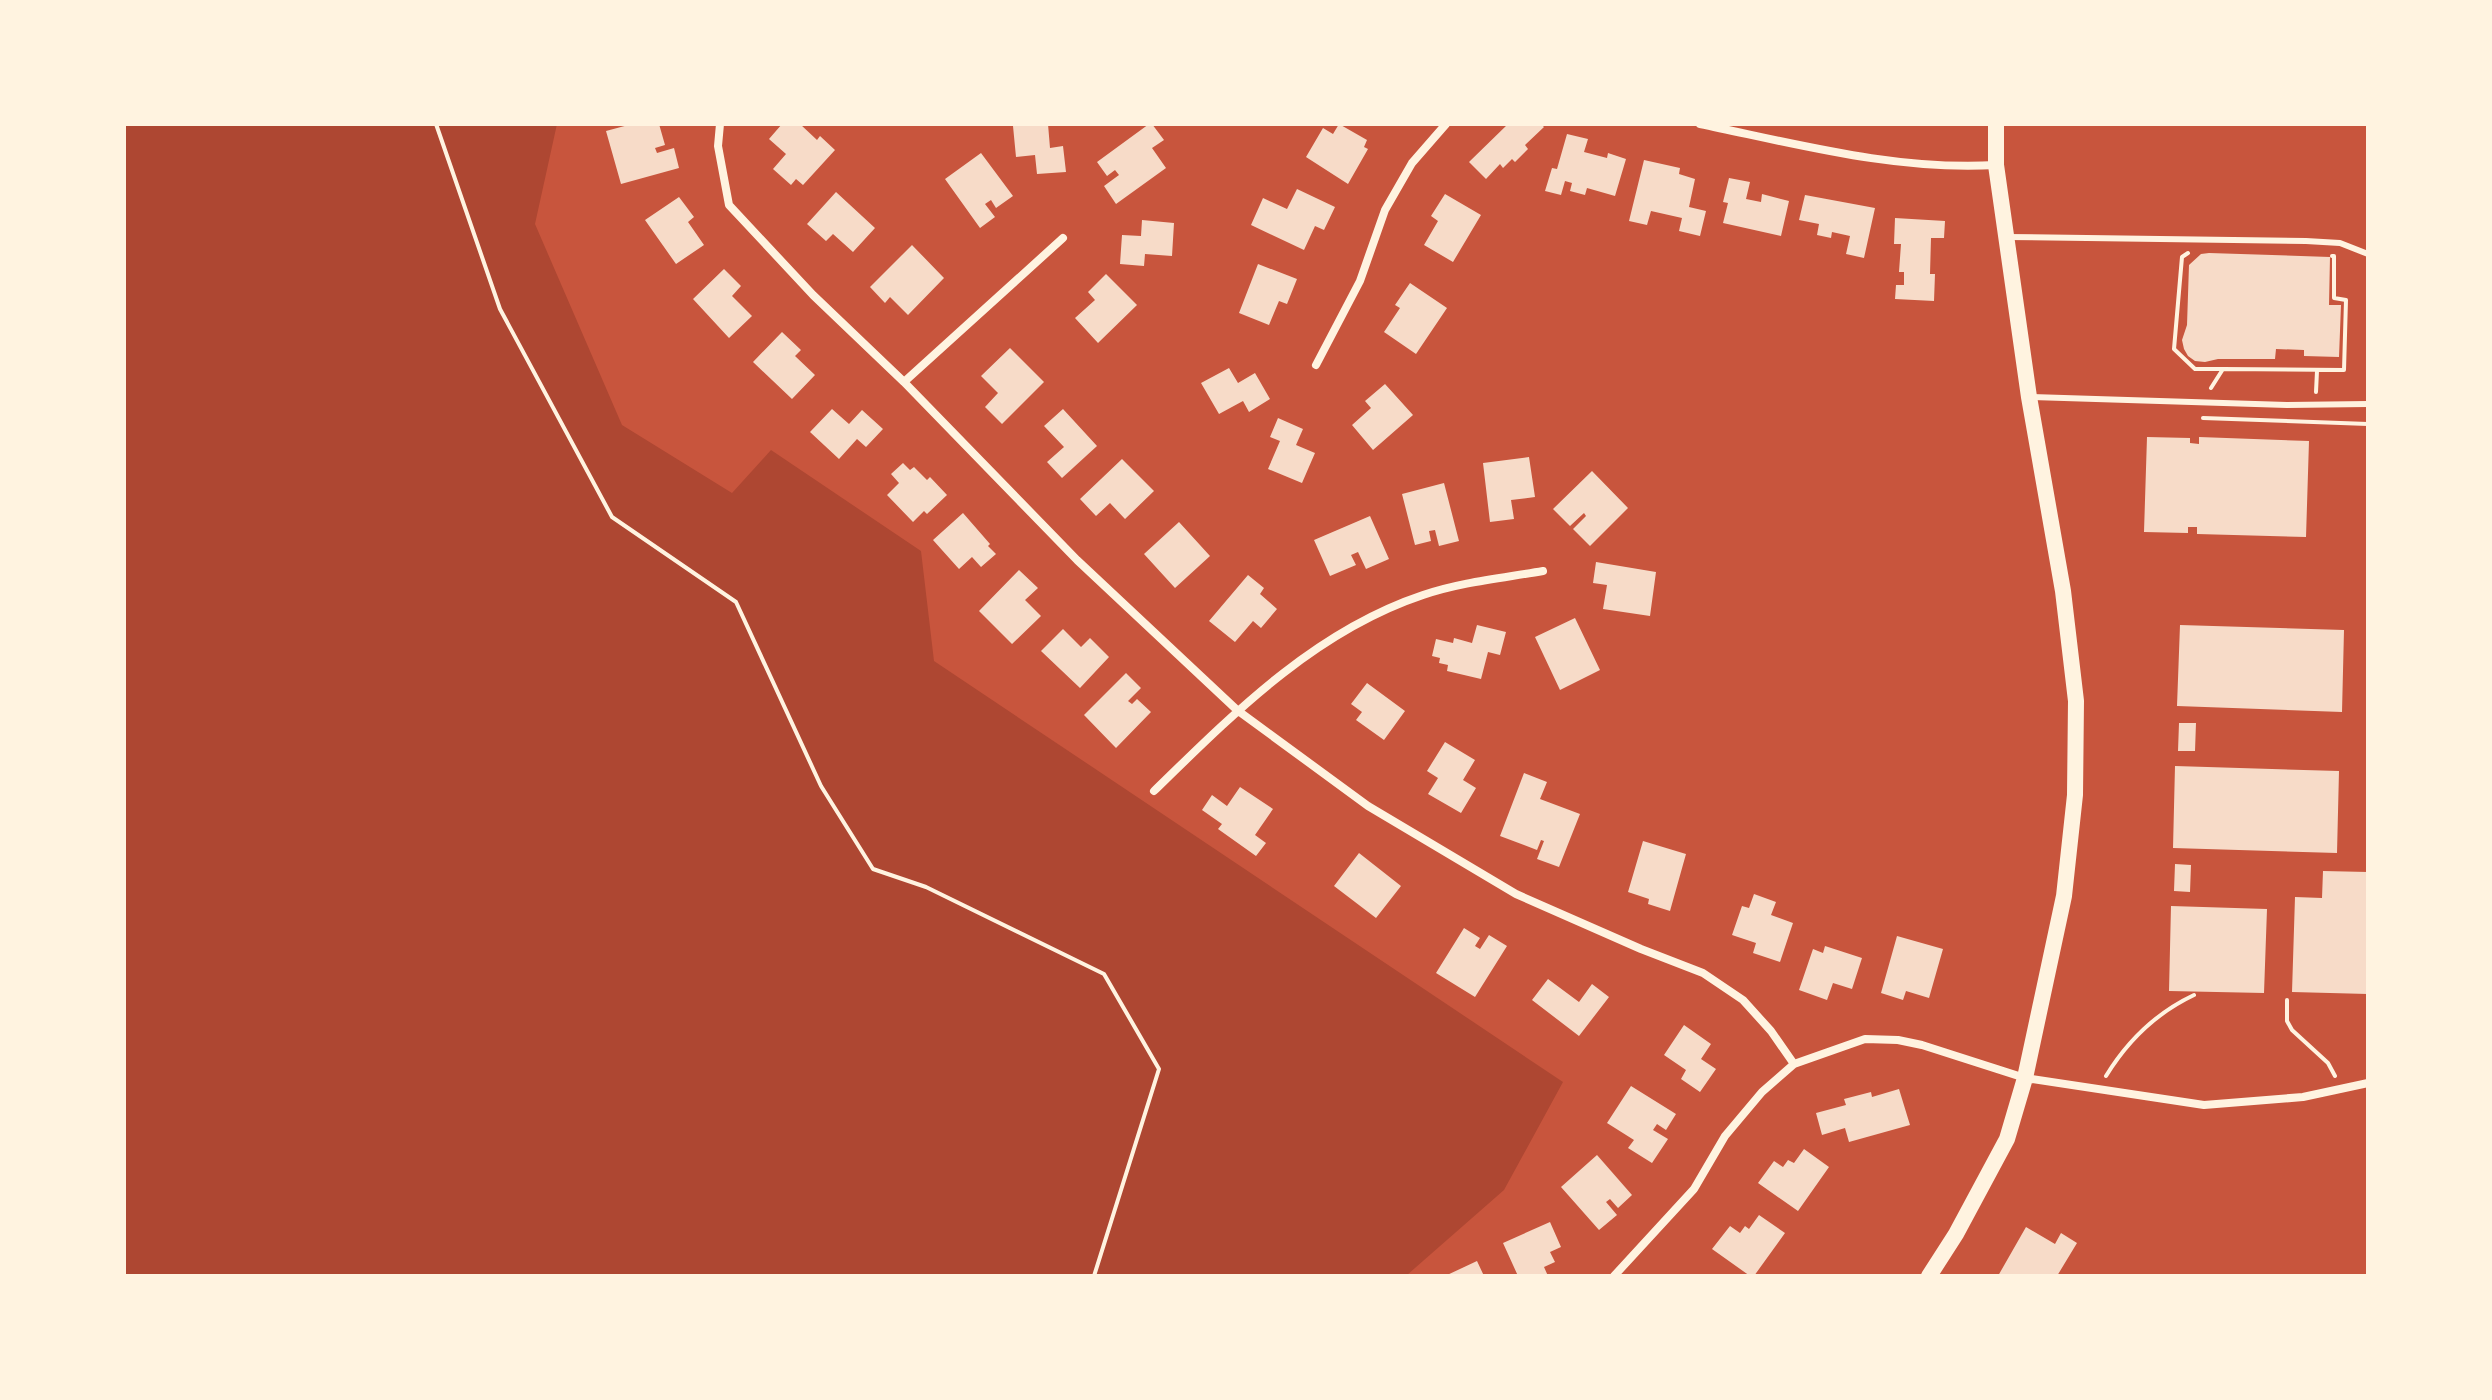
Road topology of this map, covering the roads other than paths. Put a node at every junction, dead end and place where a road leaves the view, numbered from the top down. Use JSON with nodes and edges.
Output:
{"nodes":[{"id":1,"x":720,"y":124,"type":"edge"},
{"id":2,"x":1446,"y":124,"type":"edge"},
{"id":3,"x":1700,"y":124,"type":"edge"},
{"id":4,"x":1996,"y":124,"type":"edge"},
{"id":5,"x":1996,"y":165,"type":"junction"},
{"id":6,"x":2006,"y":237,"type":"junction"},
{"id":7,"x":1063,"y":238,"type":"dead end"},
{"id":8,"x":2368,"y":254,"type":"edge"},
{"id":9,"x":1316,"y":365,"type":"dead end"},
{"id":10,"x":904,"y":382,"type":"junction"},
{"id":11,"x":2029,"y":397,"type":"junction"},
{"id":12,"x":2368,"y":404,"type":"edge"},
{"id":13,"x":1543,"y":571,"type":"dead end"},
{"id":14,"x":1237,"y":710,"type":"junction"},
{"id":15,"x":1154,"y":791,"type":"dead end"},
{"id":16,"x":1794,"y":1064,"type":"junction"},
{"id":17,"x":2025,"y":1078,"type":"junction"},
{"id":18,"x":2368,"y":1083,"type":"edge"},
{"id":19,"x":1614,"y":1276,"type":"edge"},
{"id":20,"x":1929,"y":1276,"type":"edge"}],
"edges":[{"from":1,"to":10,"type":"street"},
{"from":2,"to":9,"type":"street"},
{"from":3,"to":5,"type":"street"},
{"from":4,"to":5,"type":"main road"},
{"from":5,"to":6,"type":"main road"},
{"from":6,"to":8,"type":"lane"},
{"from":6,"to":11,"type":"main road"},
{"from":7,"to":10,"type":"street"},
{"from":10,"to":14,"type":"street"},
{"from":11,"to":12,"type":"lane"},
{"from":11,"to":17,"type":"main road"},
{"from":13,"to":14,"type":"street"},
{"from":14,"to":15,"type":"street"},
{"from":14,"to":16,"type":"street"},
{"from":16,"to":17,"type":"street"},
{"from":16,"to":19,"type":"street"},
{"from":17,"to":18,"type":"street"},
{"from":17,"to":20,"type":"main road"}]}
